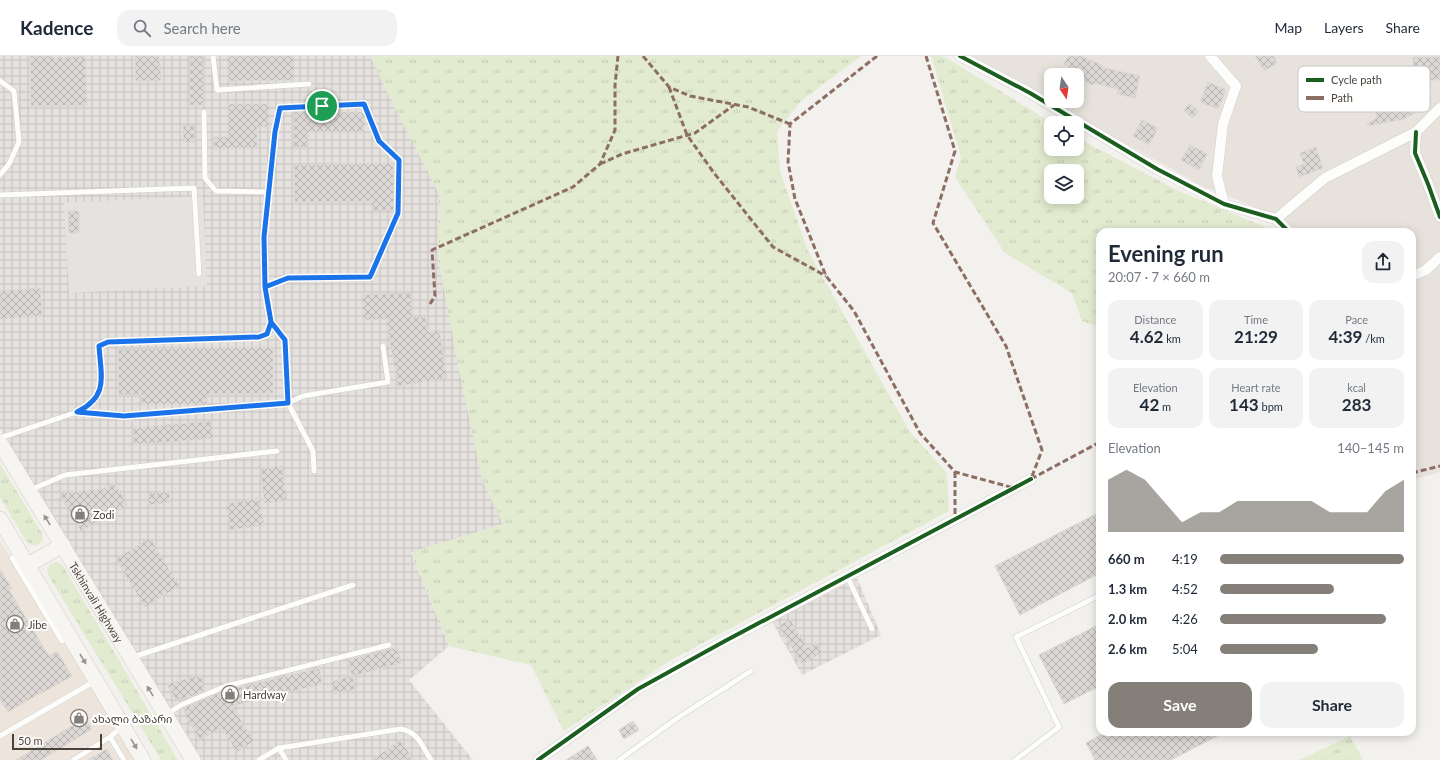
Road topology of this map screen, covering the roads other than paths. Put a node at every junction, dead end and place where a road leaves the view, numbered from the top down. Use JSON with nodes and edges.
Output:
{"nodes":[{"id":1,"x":213,"y":56,"type":"edge"},
{"id":2,"x":960,"y":56,"type":"edge"},
{"id":3,"x":1210,"y":56,"type":"edge"},
{"id":4,"x":0,"y":81,"type":"edge"},
{"id":5,"x":309,"y":84,"type":"dead end"},
{"id":6,"x":1440,"y":108,"type":"edge"},
{"id":7,"x":204,"y":112,"type":"dead end"},
{"id":8,"x":1416,"y":132,"type":"junction"},
{"id":9,"x":0,"y":175,"type":"edge"},
{"id":10,"x":269,"y":192,"type":"junction"},
{"id":11,"x":0,"y":195,"type":"edge"},
{"id":12,"x":1224,"y":204,"type":"junction"},
{"id":13,"x":1440,"y":217,"type":"edge"},
{"id":14,"x":1276,"y":219,"type":"junction"},
{"id":15,"x":1285,"y":228,"type":"edge"},
{"id":16,"x":1440,"y":258,"type":"edge"},
{"id":17,"x":199,"y":274,"type":"dead end"},
{"id":18,"x":1416,"y":274,"type":"edge"},
{"id":19,"x":265,"y":287,"type":"junction"},
{"id":20,"x":271,"y":322,"type":"junction"},
{"id":21,"x":383,"y":346,"type":"dead end"},
{"id":22,"x":288,"y":403,"type":"junction"},
{"id":23,"x":77,"y":412,"type":"junction"},
{"id":24,"x":0,"y":438,"type":"edge"},
{"id":25,"x":0,"y":443,"type":"edge"},
{"id":26,"x":277,"y":451,"type":"dead end"},
{"id":27,"x":314,"y":471,"type":"dead end"},
{"id":28,"x":1031,"y":479,"type":"dead end"},
{"id":29,"x":29,"y":490,"type":"junction"},
{"id":30,"x":0,"y":519,"type":"edge"},
{"id":31,"x":63,"y":545,"type":"junction"},
{"id":32,"x":24,"y":559,"type":"junction"},
{"id":33,"x":847,"y":576,"type":"junction"},
{"id":34,"x":353,"y":585,"type":"dead end"},
{"id":35,"x":1096,"y":598,"type":"edge"},
{"id":36,"x":872,"y":629,"type":"dead end"},
{"id":37,"x":389,"y":645,"type":"dead end"},
{"id":38,"x":130,"y":658,"type":"junction"},
{"id":39,"x":751,"y":671,"type":"dead end"},
{"id":40,"x":96,"y":680,"type":"junction"},
{"id":41,"x":165,"y":716,"type":"junction"},
{"id":42,"x":124,"y":728,"type":"junction"},
{"id":43,"x":0,"y":736,"type":"edge"},
{"id":44,"x":110,"y":737,"type":"junction"},
{"id":45,"x":279,"y":748,"type":"junction"},
{"id":46,"x":73,"y":760,"type":"edge"},
{"id":47,"x":124,"y":760,"type":"edge"},
{"id":48,"x":143,"y":760,"type":"edge"},
{"id":49,"x":193,"y":760,"type":"edge"},
{"id":50,"x":259,"y":760,"type":"edge"},
{"id":51,"x":286,"y":760,"type":"edge"},
{"id":52,"x":431,"y":760,"type":"edge"},
{"id":53,"x":538,"y":760,"type":"edge"},
{"id":54,"x":619,"y":760,"type":"edge"},
{"id":55,"x":1015,"y":760,"type":"edge"}],
"edges":[{"from":1,"to":5,"type":"lane"},
{"from":2,"to":12,"type":"street"},
{"from":3,"to":12,"type":"street"},
{"from":4,"to":9,"type":"lane"},
{"from":6,"to":8,"type":"street"},
{"from":7,"to":10,"type":"lane"},
{"from":8,"to":13,"type":"street"},
{"from":8,"to":14,"type":"street"},
{"from":10,"to":19,"type":"lane"},
{"from":10,"to":19,"type":"lane"},
{"from":11,"to":17,"type":"lane"},
{"from":12,"to":14,"type":"street"},
{"from":14,"to":15,"type":"street"},
{"from":16,"to":18,"type":"street"},
{"from":19,"to":20,"type":"lane"},
{"from":20,"to":22,"type":"lane"},
{"from":20,"to":23,"type":"lane"},
{"from":21,"to":22,"type":"lane"},
{"from":22,"to":23,"type":"lane"},
{"from":22,"to":27,"type":"lane"},
{"from":23,"to":24,"type":"lane"},
{"from":25,"to":29,"type":"main road","name":"Tskhinvali Highway"},
{"from":26,"to":29,"type":"lane"},
{"from":28,"to":33,"type":"street"},
{"from":31,"to":29,"type":"main road","name":"Tskhinvali Highway","one_way":true},
{"from":30,"to":32,"type":"main road"},
{"from":31,"to":32,"type":"main road"},
{"from":31,"to":38,"type":"main road","name":"Tskhinvali Highway"},
{"from":32,"to":40,"type":"main road","one_way":true},
{"from":33,"to":36,"type":"lane"},
{"from":33,"to":53,"type":"street"},
{"from":34,"to":38,"type":"lane"},
{"from":35,"to":55,"type":"lane"},
{"from":37,"to":41,"type":"lane"},
{"from":41,"to":38,"type":"main road","name":"Tskhinvali Highway","one_way":true},
{"from":39,"to":54,"type":"lane"},
{"from":40,"to":42,"type":"main road"},
{"from":40,"to":43,"type":"lane"},
{"from":41,"to":49,"type":"main road","name":"Tskhinvali Highway"},
{"from":42,"to":44,"type":"lane"},
{"from":42,"to":48,"type":"main road","one_way":true},
{"from":44,"to":46,"type":"lane"},
{"from":44,"to":47,"type":"lane"},
{"from":45,"to":50,"type":"lane"},
{"from":45,"to":51,"type":"lane"},
{"from":45,"to":52,"type":"lane"}]}
